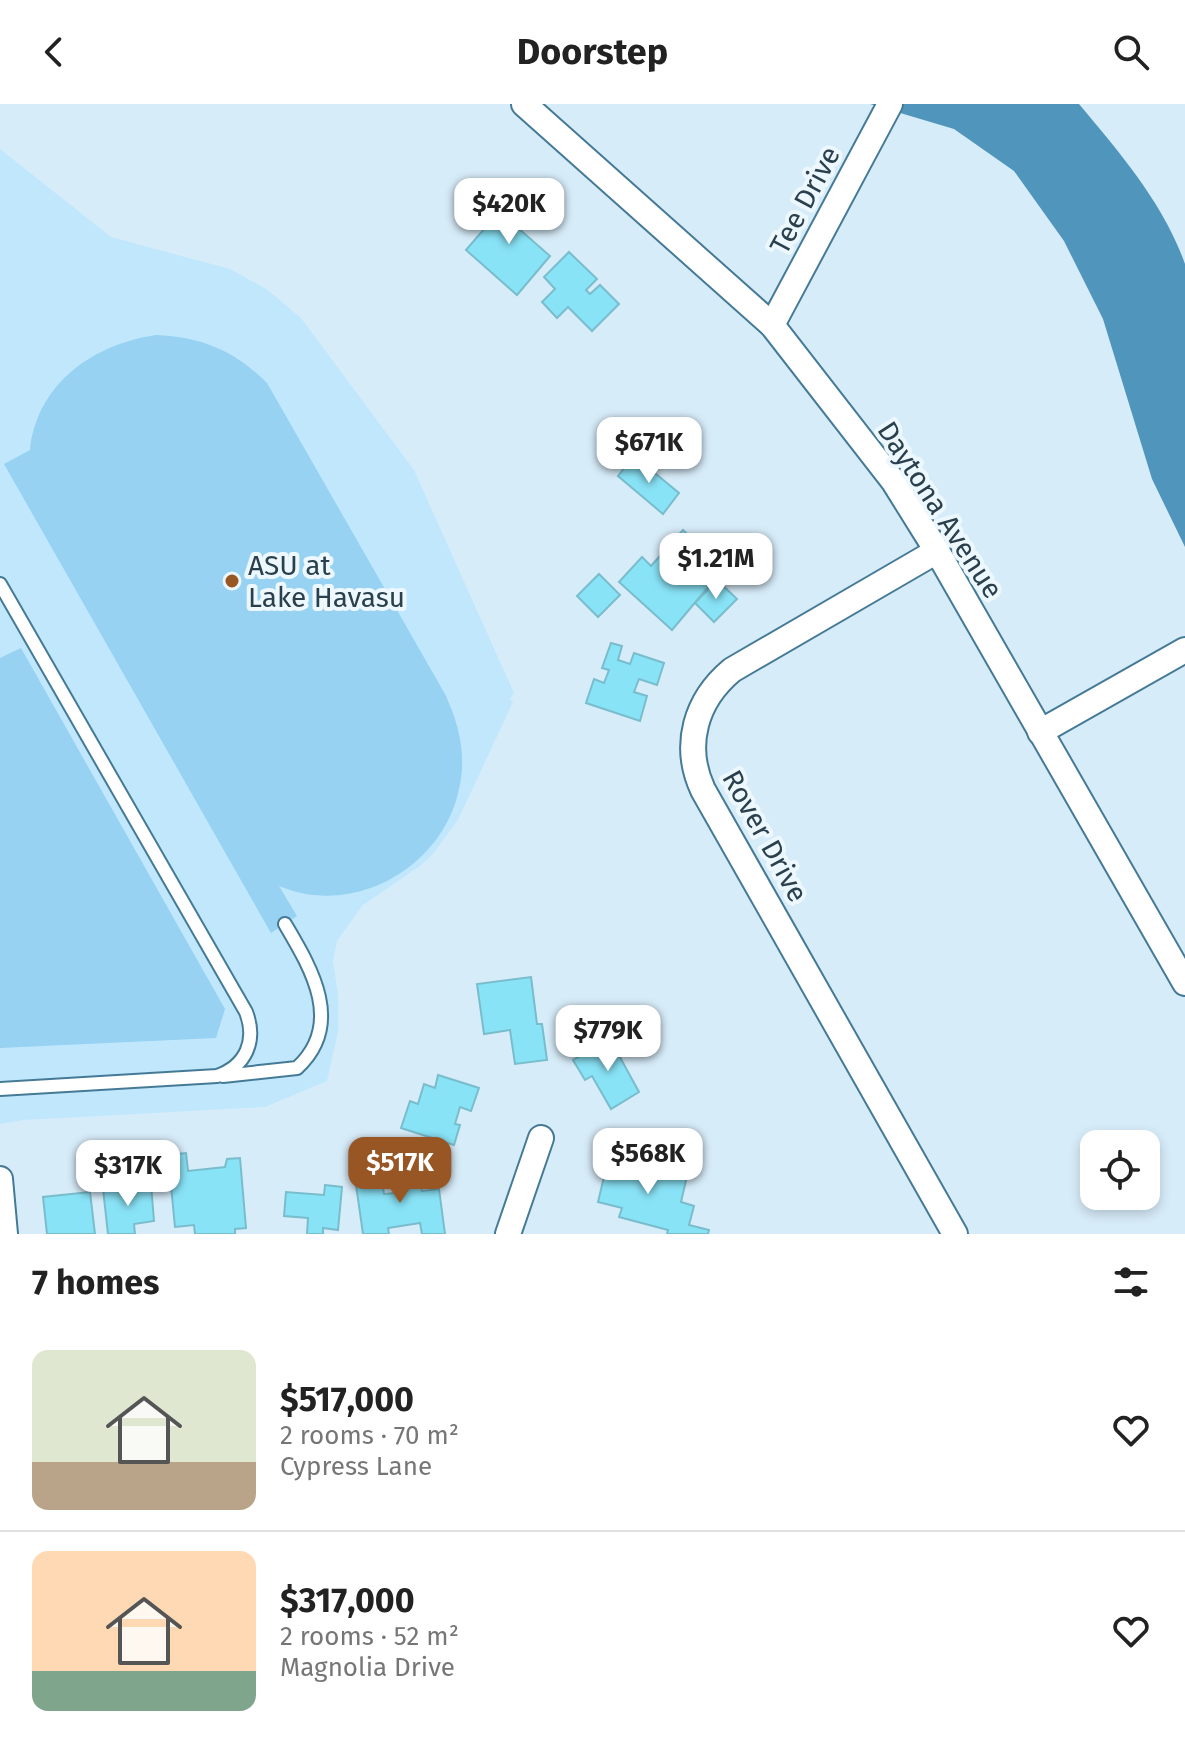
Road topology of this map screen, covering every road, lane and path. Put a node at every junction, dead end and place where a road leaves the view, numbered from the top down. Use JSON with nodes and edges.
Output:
{"nodes":[{"id":1,"x":524,"y":104,"type":"edge"},
{"id":2,"x":890,"y":104,"type":"edge"},
{"id":3,"x":772,"y":325,"type":"junction"},
{"id":4,"x":937,"y":551,"type":"junction"},
{"id":5,"x":0,"y":584,"type":"edge"},
{"id":6,"x":1185,"y":650,"type":"edge"},
{"id":7,"x":1040,"y":732,"type":"junction"},
{"id":8,"x":285,"y":924,"type":"dead end"},
{"id":9,"x":1185,"y":983,"type":"edge"},
{"id":10,"x":212,"y":1077,"type":"junction"},
{"id":11,"x":0,"y":1089,"type":"edge"},
{"id":12,"x":541,"y":1138,"type":"dead end"},
{"id":13,"x":0,"y":1179,"type":"edge"},
{"id":14,"x":5,"y":1234,"type":"edge"},
{"id":15,"x":508,"y":1234,"type":"edge"},
{"id":16,"x":955,"y":1234,"type":"edge"}],
"edges":[{"from":1,"to":3,"type":"street","name":"Daytona Avenue"},
{"from":2,"to":3,"type":"street","name":"Tee Drive"},
{"from":3,"to":4,"type":"street","name":"Daytona Avenue"},
{"from":4,"to":7,"type":"street","name":"Daytona Avenue"},
{"from":4,"to":16,"type":"street","name":"Rover Drive"},
{"from":5,"to":10,"type":"lane"},
{"from":6,"to":7,"type":"street"},
{"from":7,"to":9,"type":"street","name":"Daytona Avenue"},
{"from":8,"to":10,"type":"lane"},
{"from":10,"to":11,"type":"lane"},
{"from":12,"to":15,"type":"street"},
{"from":13,"to":14,"type":"street"}]}
